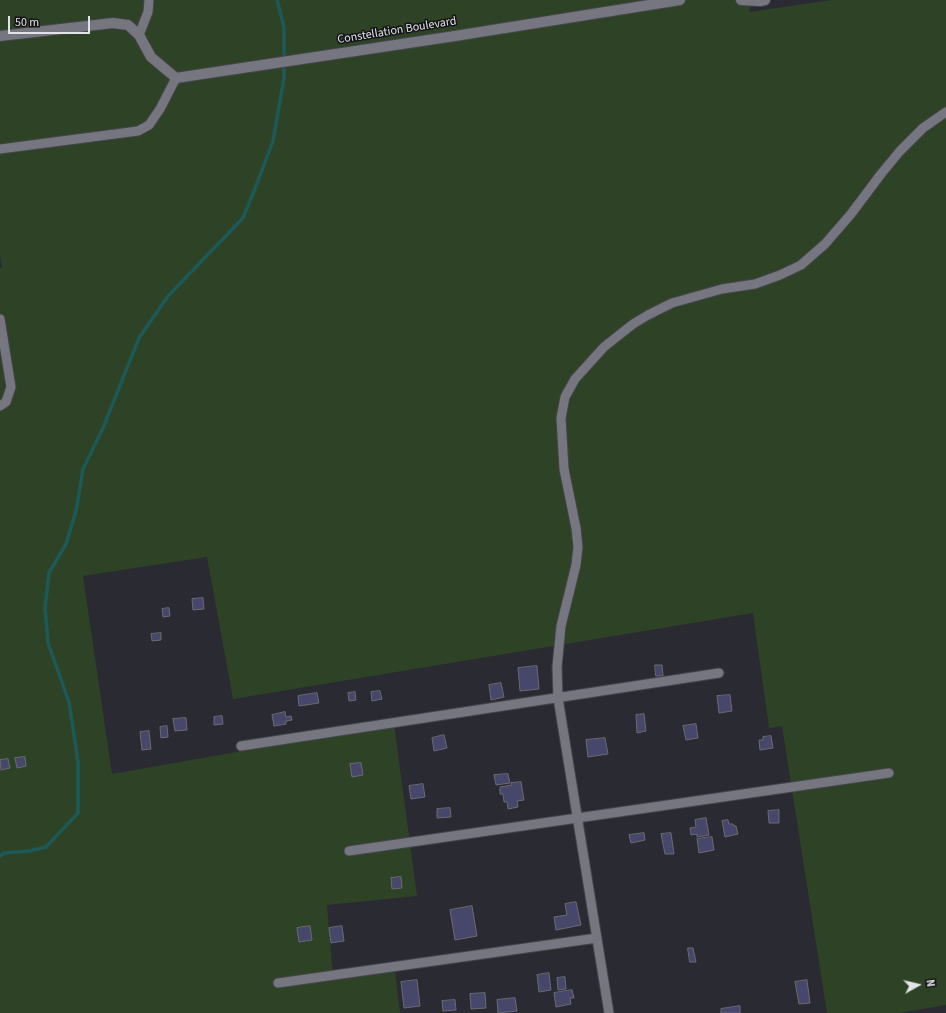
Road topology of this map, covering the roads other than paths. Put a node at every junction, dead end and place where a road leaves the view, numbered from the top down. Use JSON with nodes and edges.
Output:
{"nodes":[{"id":1,"x":149,"y":0,"type":"edge"},
{"id":2,"x":680,"y":0,"type":"edge"},
{"id":3,"x":741,"y":0,"type":"edge"},
{"id":4,"x":762,"y":0,"type":"edge"},
{"id":5,"x":139,"y":35,"type":"junction"},
{"id":6,"x":0,"y":36,"type":"edge"},
{"id":7,"x":176,"y":78,"type":"junction"},
{"id":8,"x":946,"y":112,"type":"edge"},
{"id":9,"x":0,"y":149,"type":"edge"},
{"id":10,"x":0,"y":319,"type":"edge"},
{"id":11,"x":0,"y":406,"type":"edge"},
{"id":12,"x":718,"y":673,"type":"dead end"},
{"id":13,"x":558,"y":698,"type":"junction"},
{"id":14,"x":241,"y":746,"type":"dead end"},
{"id":15,"x":889,"y":773,"type":"dead end"},
{"id":16,"x":577,"y":818,"type":"junction"},
{"id":17,"x":349,"y":851,"type":"dead end"},
{"id":18,"x":597,"y":938,"type":"junction"},
{"id":19,"x":278,"y":983,"type":"dead end"},
{"id":20,"x":609,"y":1013,"type":"edge"}],
"edges":[{"from":1,"to":5,"type":"street"},
{"from":2,"to":7,"type":"street","name":"Constellation Boulevard"},
{"from":3,"to":4,"type":"street"},
{"from":5,"to":6,"type":"street"},
{"from":5,"to":7,"type":"street"},
{"from":7,"to":9,"type":"street"},
{"from":8,"to":13,"type":"street"},
{"from":10,"to":11,"type":"street"},
{"from":12,"to":13,"type":"street"},
{"from":13,"to":14,"type":"street"},
{"from":13,"to":16,"type":"street"},
{"from":15,"to":16,"type":"street"},
{"from":16,"to":17,"type":"street"},
{"from":16,"to":18,"type":"street"},
{"from":18,"to":19,"type":"street"},
{"from":18,"to":20,"type":"street"}]}
